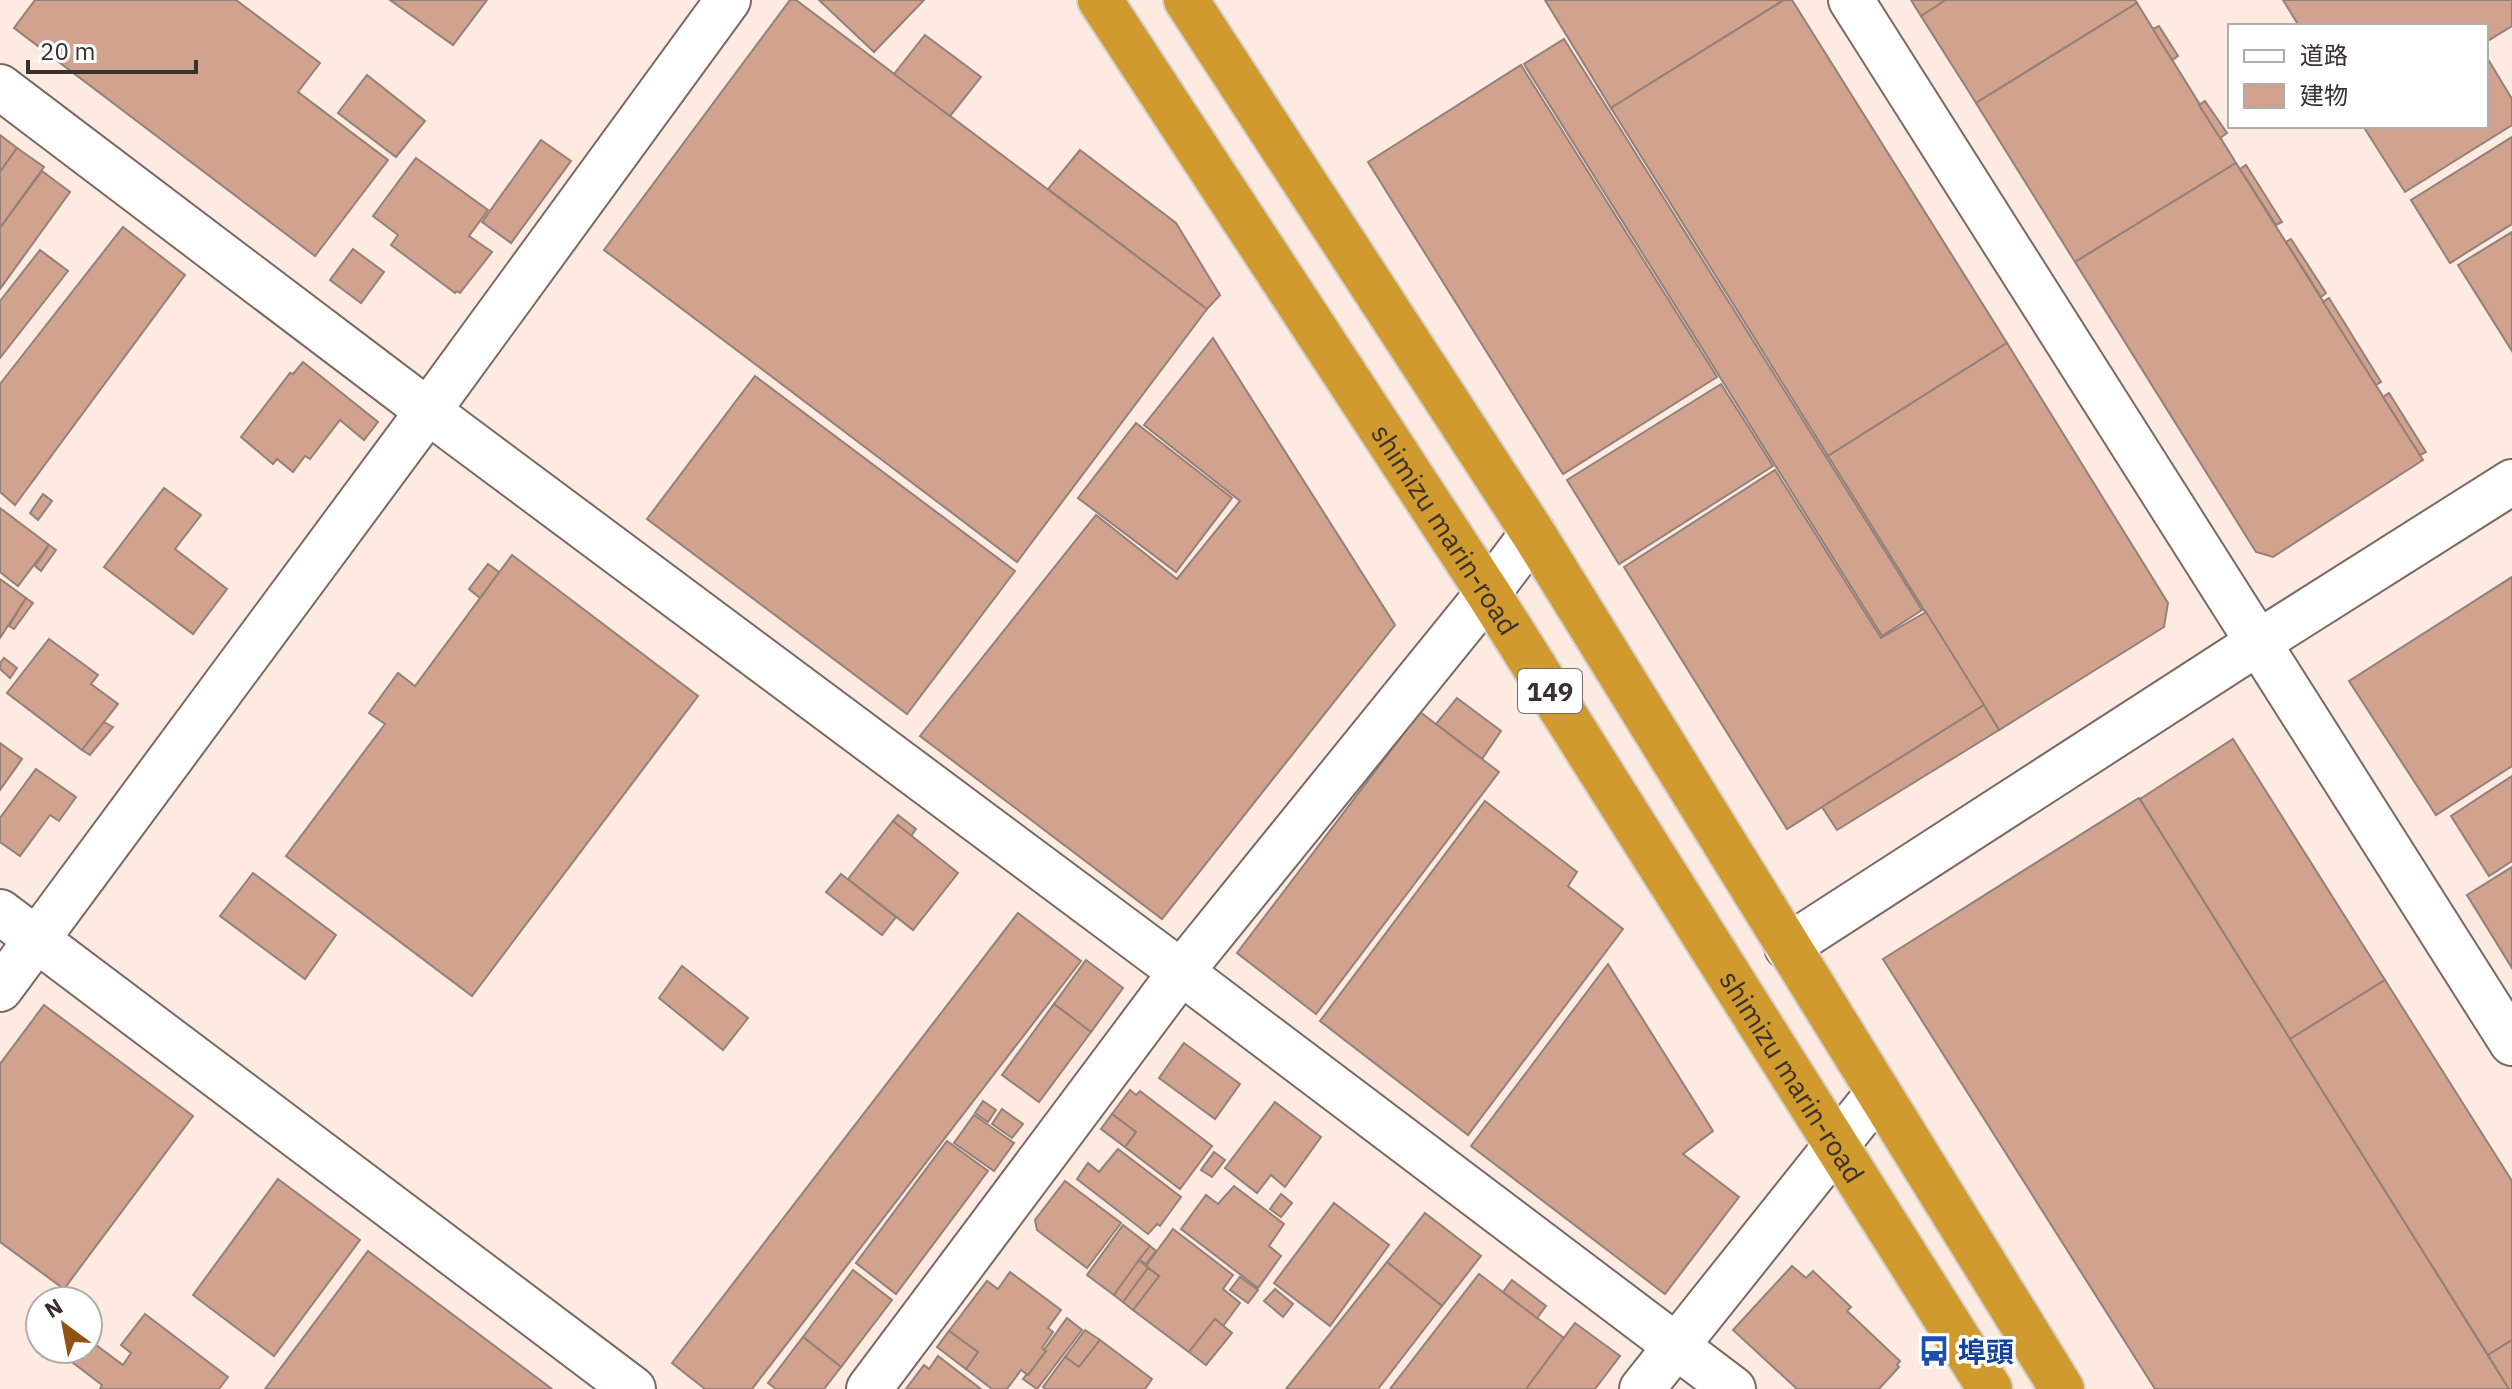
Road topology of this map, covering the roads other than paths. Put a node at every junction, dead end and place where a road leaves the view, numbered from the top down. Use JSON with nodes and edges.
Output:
{"nodes":[{"id":1,"x":728,"y":0,"type":"edge"},
{"id":2,"x":1100,"y":0,"type":"edge"},
{"id":3,"x":1186,"y":0,"type":"edge"},
{"id":4,"x":1851,"y":0,"type":"edge"},
{"id":5,"x":0,"y":87,"type":"edge"},
{"id":6,"x":428,"y":411,"type":"junction"},
{"id":7,"x":2512,"y":482,"type":"edge"},
{"id":8,"x":1533,"y":533,"type":"junction"},
{"id":9,"x":1488,"y":593,"type":"junction"},
{"id":10,"x":2259,"y":642,"type":"junction"},
{"id":11,"x":0,"y":912,"type":"edge"},
{"id":12,"x":37,"y":940,"type":"junction"},
{"id":13,"x":1787,"y":947,"type":"junction"},
{"id":14,"x":1181,"y":972,"type":"junction"},
{"id":15,"x":0,"y":989,"type":"edge"},
{"id":16,"x":2512,"y":1043,"type":"edge"},
{"id":17,"x":1878,"y":1093,"type":"junction"},
{"id":18,"x":1836,"y":1146,"type":"junction"},
{"id":19,"x":1675,"y":1345,"type":"junction"},
{"id":20,"x":633,"y":1389,"type":"edge"},
{"id":21,"x":869,"y":1389,"type":"edge"},
{"id":22,"x":1642,"y":1389,"type":"edge"},
{"id":23,"x":1733,"y":1389,"type":"edge"},
{"id":24,"x":1990,"y":1389,"type":"edge"},
{"id":25,"x":2062,"y":1389,"type":"edge"}],
"edges":[{"from":1,"to":6,"type":"street"},
{"from":2,"to":9,"type":"highway","name":"shimizu marin-road","number":"149"},
{"from":3,"to":8,"type":"highway","number":"149"},
{"from":4,"to":10,"type":"street"},
{"from":5,"to":6,"type":"street"},
{"from":6,"to":12,"type":"street"},
{"from":6,"to":14,"type":"street"},
{"from":7,"to":10,"type":"street"},
{"from":8,"to":9,"type":"street"},
{"from":8,"to":13,"type":"highway","number":"149"},
{"from":9,"to":14,"type":"street"},
{"from":9,"to":18,"type":"highway","name":"shimizu marin-road","number":"149"},
{"from":10,"to":13,"type":"street"},
{"from":10,"to":16,"type":"street"},
{"from":11,"to":12,"type":"street"},
{"from":12,"to":15,"type":"street"},
{"from":12,"to":20,"type":"street"},
{"from":13,"to":17,"type":"highway","number":"149"},
{"from":14,"to":19,"type":"street"},
{"from":14,"to":21,"type":"street"},
{"from":17,"to":18,"type":"street"},
{"from":17,"to":25,"type":"highway","number":"149"},
{"from":18,"to":19,"type":"street"},
{"from":18,"to":24,"type":"highway","name":"shimizu marin-road","number":"149"},
{"from":19,"to":22,"type":"street"},
{"from":19,"to":23,"type":"street"}]}
